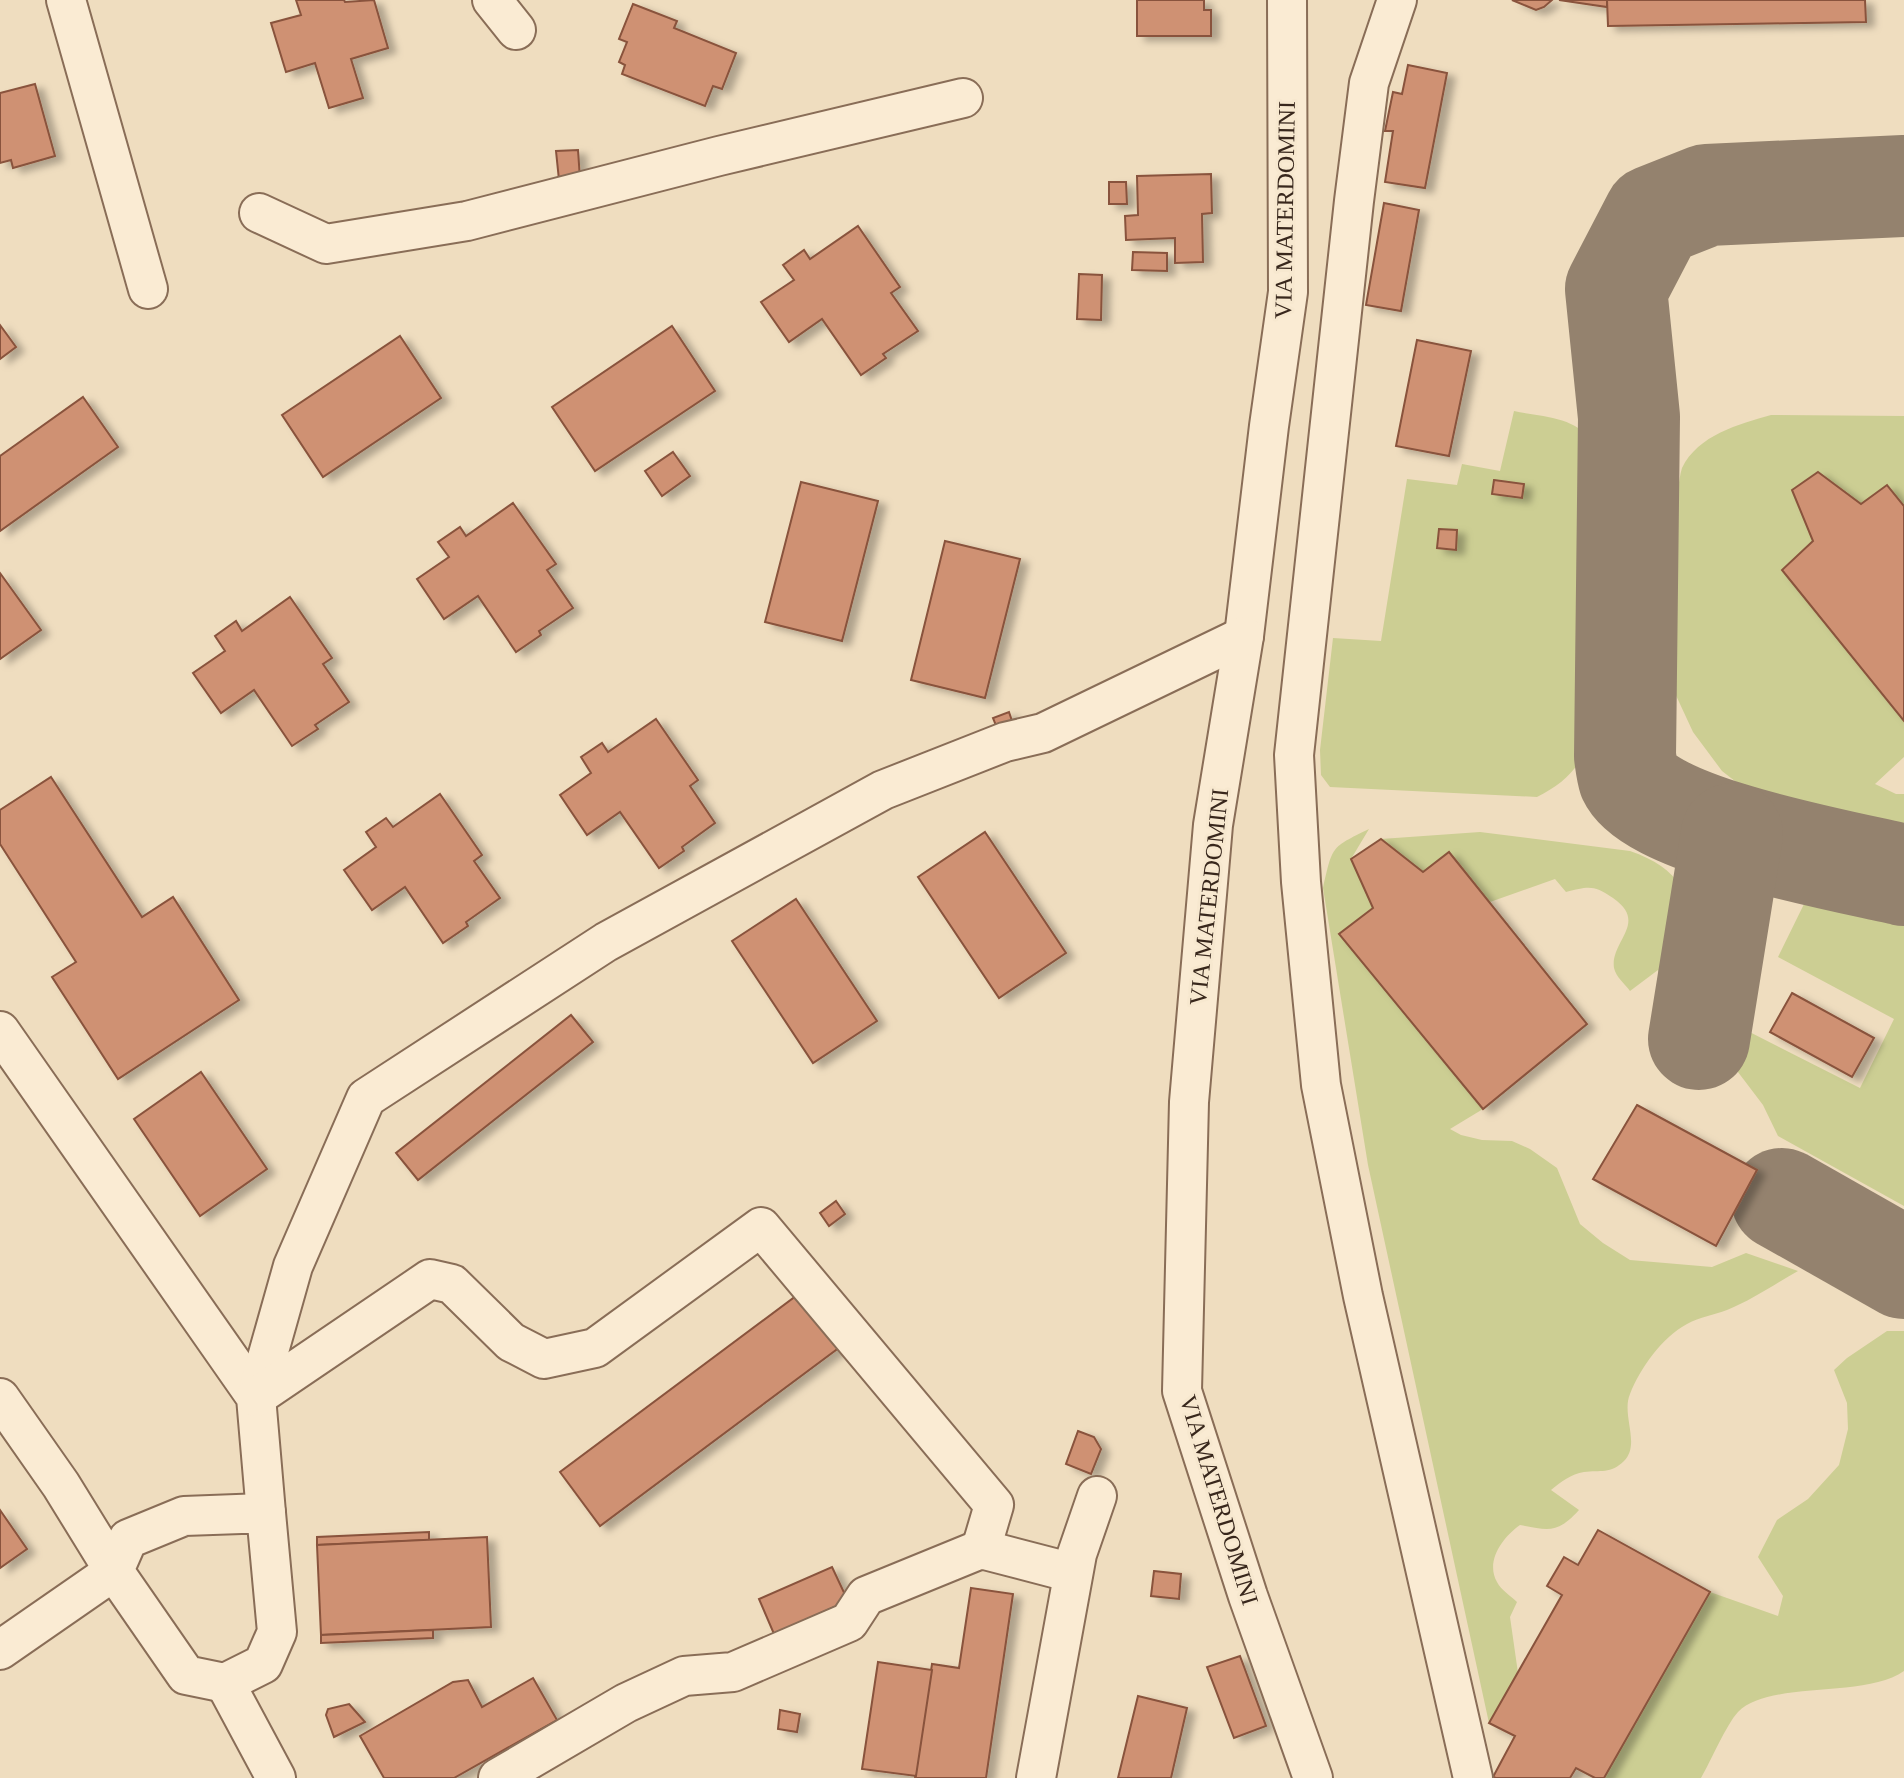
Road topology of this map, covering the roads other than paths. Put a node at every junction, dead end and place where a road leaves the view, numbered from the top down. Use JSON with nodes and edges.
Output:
{"nodes":[{"id":1,"x":66,"y":0,"type":"edge"},
{"id":2,"x":492,"y":0,"type":"edge"},
{"id":3,"x":1287,"y":0,"type":"edge"},
{"id":4,"x":1397,"y":0,"type":"edge"},
{"id":5,"x":516,"y":30,"type":"dead end"},
{"id":6,"x":963,"y":98,"type":"dead end"},
{"id":7,"x":259,"y":213,"type":"dead end"},
{"id":8,"x":148,"y":289,"type":"dead end"},
{"id":9,"x":1244,"y":632,"type":"junction"},
{"id":10,"x":0,"y":1031,"type":"edge"},
{"id":11,"x":256,"y":1397,"type":"junction"},
{"id":12,"x":0,"y":1398,"type":"edge"},
{"id":13,"x":1097,"y":1496,"type":"dead end"},
{"id":14,"x":266,"y":1513,"type":"junction"},
{"id":15,"x":981,"y":1549,"type":"junction"},
{"id":16,"x":114,"y":1571,"type":"junction"},
{"id":17,"x":1073,"y":1573,"type":"junction"},
{"id":18,"x":0,"y":1650,"type":"edge"},
{"id":19,"x":225,"y":1683,"type":"junction"},
{"id":20,"x":276,"y":1778,"type":"edge"},
{"id":21,"x":498,"y":1778,"type":"edge"},
{"id":22,"x":1036,"y":1778,"type":"edge"},
{"id":23,"x":1313,"y":1778,"type":"edge"},
{"id":24,"x":1473,"y":1778,"type":"edge"}],
"edges":[{"from":1,"to":8,"type":"street"},
{"from":2,"to":5,"type":"street"},
{"from":3,"to":9,"type":"street","name":"VIA MATERDOMINI"},
{"from":4,"to":24,"type":"street"},
{"from":6,"to":7,"type":"street"},
{"from":9,"to":11,"type":"street"},
{"from":9,"to":23,"type":"street","name":"VIA MATERDOMINI"},
{"from":10,"to":11,"type":"street"},
{"from":11,"to":14,"type":"street"},
{"from":11,"to":15,"type":"street"},
{"from":12,"to":16,"type":"street"},
{"from":13,"to":17,"type":"street"},
{"from":14,"to":16,"type":"street"},
{"from":14,"to":19,"type":"street"},
{"from":15,"to":17,"type":"street"},
{"from":15,"to":21,"type":"street"},
{"from":16,"to":18,"type":"street"},
{"from":16,"to":19,"type":"street"},
{"from":17,"to":22,"type":"street"},
{"from":19,"to":20,"type":"street"}]}
